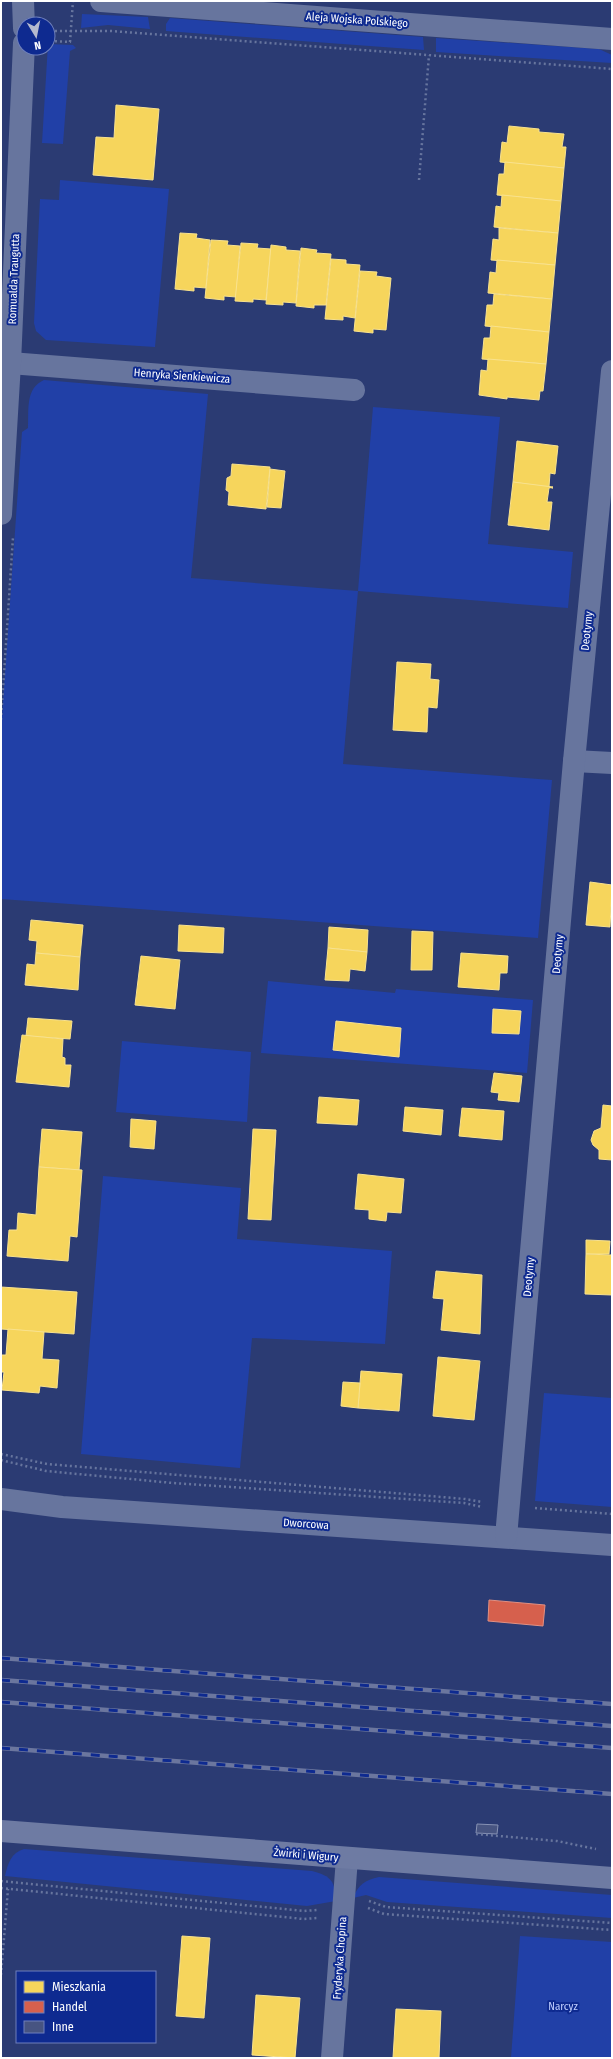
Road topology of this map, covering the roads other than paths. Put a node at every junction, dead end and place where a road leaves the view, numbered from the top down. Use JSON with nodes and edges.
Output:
{"nodes":[{"id":1,"x":23,"y":1,"type":"edge"},
{"id":2,"x":101,"y":1,"type":"edge"},
{"id":3,"x":24,"y":16,"type":"edge"},
{"id":4,"x":612,"y":39,"type":"edge"},
{"id":5,"x":23,"y":56,"type":"edge"},
{"id":6,"x":10,"y":363,"type":"junction"},
{"id":7,"x":612,"y":371,"type":"edge"},
{"id":8,"x":354,"y":390,"type":"dead end"},
{"id":9,"x":7,"y":522,"type":"edge"},
{"id":10,"x":574,"y":761,"type":"junction"},
{"id":11,"x":612,"y":763,"type":"edge"},
{"id":12,"x":1,"y":1499,"type":"edge"},
{"id":13,"x":506,"y":1537,"type":"junction"},
{"id":14,"x":612,"y":1545,"type":"edge"},
{"id":15,"x":1,"y":1830,"type":"edge"},
{"id":16,"x":347,"y":1858,"type":"junction"},
{"id":17,"x":612,"y":1878,"type":"edge"},
{"id":18,"x":332,"y":2058,"type":"edge"}],
"edges":[{"from":1,"to":3,"type":"street"},
{"from":2,"to":4,"type":"street","name":"Aleja Wojska Polskiego"},
{"from":5,"to":6,"type":"street","name":"Romualda Traugutta"},
{"from":6,"to":8,"type":"street","name":"Henryka Sienkiewicza"},
{"from":6,"to":9,"type":"street","name":"Romualda Traugutta"},
{"from":7,"to":10,"type":"street","name":"Deotymy"},
{"from":10,"to":11,"type":"street"},
{"from":10,"to":13,"type":"street","name":"Deotymy"},
{"from":12,"to":13,"type":"street","name":"Dworcowa"},
{"from":13,"to":14,"type":"street","name":"Dworcowa"},
{"from":15,"to":16,"type":"main road","name":"Żwirki i Wigury"},
{"from":16,"to":17,"type":"main road","name":"Żwirki i Wigury"},
{"from":16,"to":18,"type":"street","name":"Fryderyka Chopina"}]}
